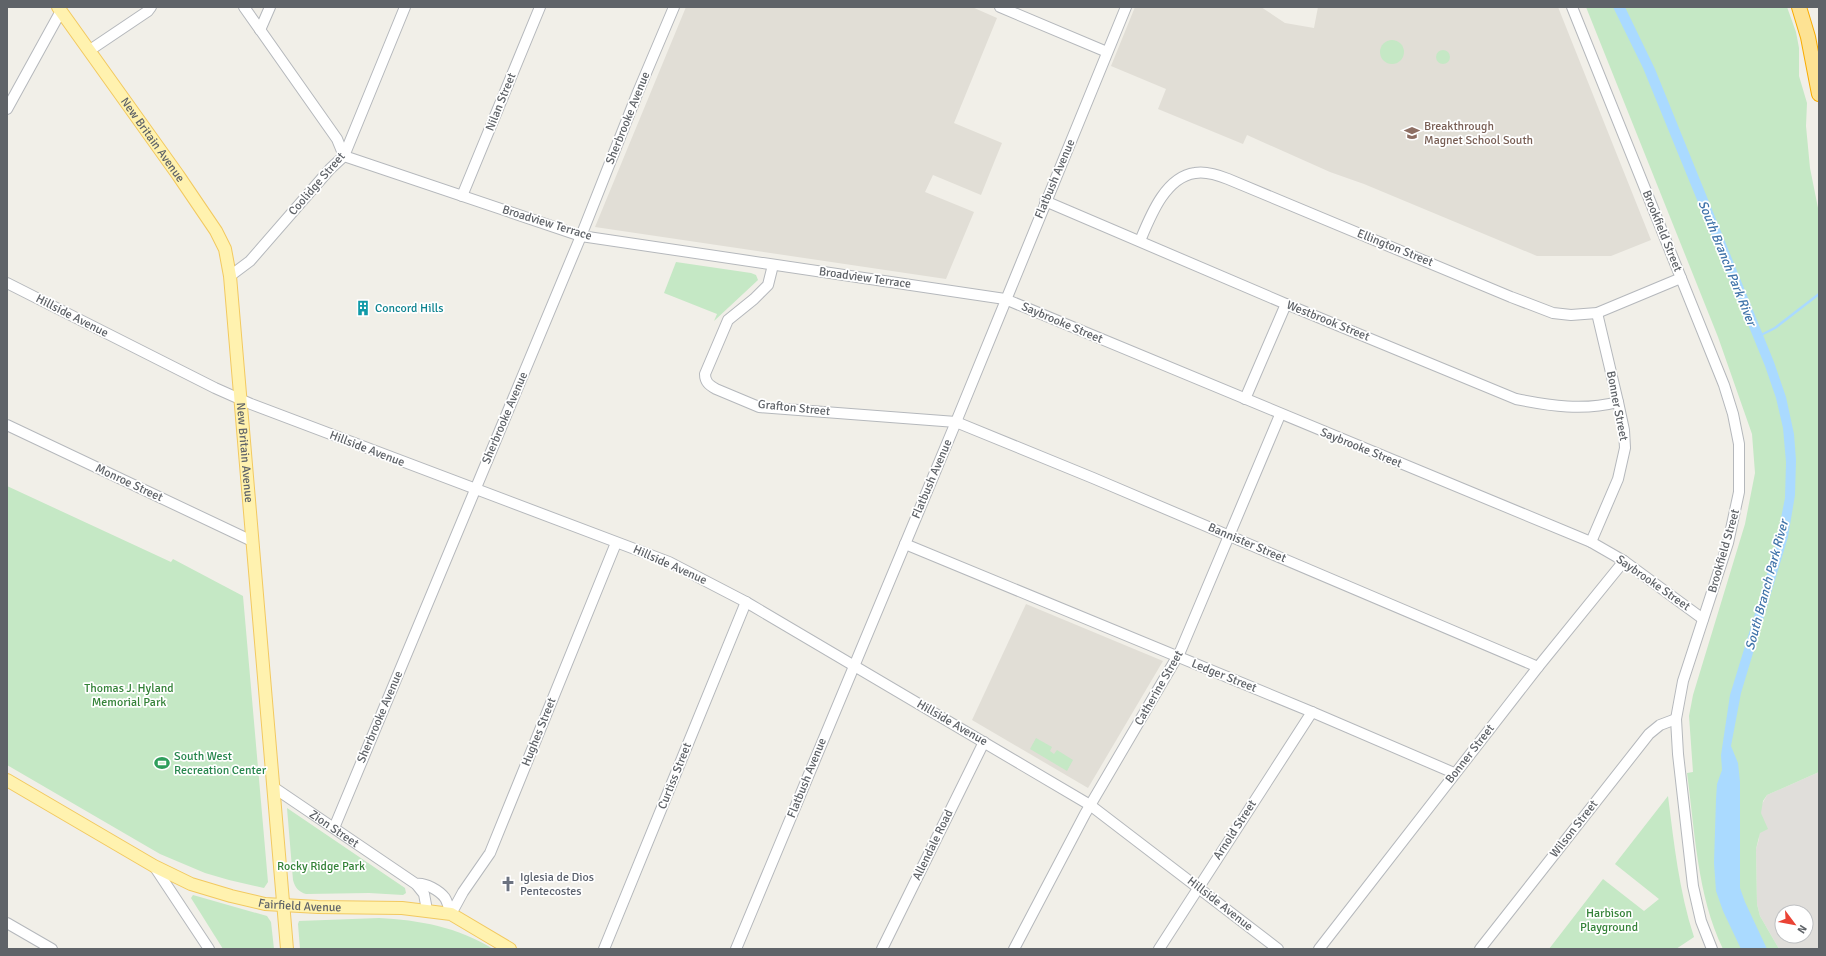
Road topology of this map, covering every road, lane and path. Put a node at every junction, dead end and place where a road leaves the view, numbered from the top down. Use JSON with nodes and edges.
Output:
{"nodes":[{"id":1,"x":151,"y":7,"type":"edge"},
{"id":2,"x":244,"y":7,"type":"edge"},
{"id":3,"x":270,"y":7,"type":"edge"},
{"id":4,"x":405,"y":7,"type":"edge"},
{"id":5,"x":540,"y":7,"type":"edge"},
{"id":6,"x":674,"y":7,"type":"edge"},
{"id":7,"x":1000,"y":7,"type":"edge"},
{"id":8,"x":1126,"y":7,"type":"edge"},
{"id":9,"x":1572,"y":7,"type":"edge"},
{"id":10,"x":1799,"y":7,"type":"edge"},
{"id":11,"x":1808,"y":7,"type":"edge"},
{"id":12,"x":60,"y":9,"type":"edge"},
{"id":13,"x":260,"y":30,"type":"junction"},
{"id":14,"x":90,"y":50,"type":"junction"},
{"id":15,"x":1819,"y":50,"type":"edge"},
{"id":16,"x":1108,"y":52,"type":"junction"},
{"id":17,"x":1819,"y":94,"type":"edge"},
{"id":18,"x":7,"y":109,"type":"edge"},
{"id":19,"x":344,"y":156,"type":"junction"},
{"id":20,"x":462,"y":196,"type":"junction"},
{"id":21,"x":1045,"y":202,"type":"junction"},
{"id":22,"x":581,"y":236,"type":"junction"},
{"id":23,"x":1140,"y":241,"type":"junction"},
{"id":24,"x":773,"y":265,"type":"junction"},
{"id":25,"x":230,"y":276,"type":"junction"},
{"id":26,"x":1681,"y":278,"type":"junction"},
{"id":27,"x":7,"y":283,"type":"edge"},
{"id":28,"x":1005,"y":299,"type":"junction"},
{"id":29,"x":1286,"y":304,"type":"junction"},
{"id":30,"x":1597,"y":313,"type":"junction"},
{"id":31,"x":1245,"y":399,"type":"junction"},
{"id":32,"x":241,"y":400,"type":"junction"},
{"id":33,"x":1618,"y":402,"type":"junction"},
{"id":34,"x":1280,"y":414,"type":"junction"},
{"id":35,"x":956,"y":422,"type":"junction"},
{"id":36,"x":7,"y":425,"type":"edge"},
{"id":37,"x":475,"y":490,"type":"junction"},
{"id":38,"x":1229,"y":536,"type":"junction"},
{"id":39,"x":252,"y":541,"type":"junction"},
{"id":40,"x":1591,"y":542,"type":"junction"},
{"id":41,"x":616,"y":543,"type":"junction"},
{"id":42,"x":905,"y":544,"type":"junction"},
{"id":43,"x":1624,"y":561,"type":"junction"},
{"id":44,"x":746,"y":602,"type":"junction"},
{"id":45,"x":1703,"y":619,"type":"junction"},
{"id":46,"x":1178,"y":656,"type":"junction"},
{"id":47,"x":854,"y":665,"type":"junction"},
{"id":48,"x":1538,"y":667,"type":"junction"},
{"id":49,"x":1312,"y":712,"type":"junction"},
{"id":50,"x":1676,"y":719,"type":"junction"},
{"id":51,"x":984,"y":742,"type":"junction"},
{"id":52,"x":1454,"y":774,"type":"junction"},
{"id":53,"x":7,"y":780,"type":"edge"},
{"id":54,"x":272,"y":787,"type":"junction"},
{"id":55,"x":1090,"y":805,"type":"junction"},
{"id":56,"x":334,"y":828,"type":"junction"},
{"id":57,"x":154,"y":866,"type":"junction"},
{"id":58,"x":416,"y":884,"type":"junction"},
{"id":59,"x":1199,"y":887,"type":"junction"},
{"id":60,"x":284,"y":905,"type":"junction"},
{"id":61,"x":427,"y":910,"type":"junction"},
{"id":62,"x":451,"y":914,"type":"junction"},
{"id":63,"x":7,"y":923,"type":"edge"},
{"id":64,"x":52,"y":949,"type":"edge"},
{"id":65,"x":209,"y":949,"type":"edge"},
{"id":66,"x":287,"y":949,"type":"edge"},
{"id":67,"x":510,"y":949,"type":"edge"},
{"id":68,"x":604,"y":949,"type":"edge"},
{"id":69,"x":736,"y":949,"type":"edge"},
{"id":70,"x":882,"y":949,"type":"edge"},
{"id":71,"x":1014,"y":949,"type":"edge"},
{"id":72,"x":1159,"y":949,"type":"edge"},
{"id":73,"x":1278,"y":949,"type":"edge"},
{"id":74,"x":1319,"y":949,"type":"edge"},
{"id":75,"x":1480,"y":949,"type":"edge"},
{"id":76,"x":1712,"y":949,"type":"edge"}],
"edges":[{"from":1,"to":14,"type":"street"},
{"from":2,"to":13,"type":"street"},
{"from":3,"to":13,"type":"street"},
{"from":4,"to":19,"type":"street","name":"Coolidge Street"},
{"from":5,"to":20,"type":"street","name":"Nilan Street"},
{"from":6,"to":22,"type":"street","name":"Sherbrooke Avenue"},
{"from":7,"to":16,"type":"street"},
{"from":8,"to":16,"type":"street","name":"Flatbush Avenue"},
{"from":9,"to":26,"type":"street","name":"Brookfield Street"},
{"from":10,"to":17,"type":"highway"},
{"from":11,"to":15,"type":"highway"},
{"from":12,"to":14,"type":"main road","name":"New Britain Avenue"},
{"from":12,"to":18,"type":"street"},
{"from":13,"to":19,"type":"street"},
{"from":14,"to":25,"type":"main road","name":"New Britain Avenue"},
{"from":16,"to":21,"type":"street","name":"Flatbush Avenue"},
{"from":19,"to":20,"type":"street","name":"Broadview Terrace"},
{"from":19,"to":25,"type":"street","name":"Coolidge Street"},
{"from":20,"to":22,"type":"street","name":"Broadview Terrace"},
{"from":21,"to":23,"type":"street","name":"Westbrook Street"},
{"from":21,"to":28,"type":"street","name":"Flatbush Avenue"},
{"from":22,"to":24,"type":"street","name":"Broadview Terrace"},
{"from":22,"to":37,"type":"street","name":"Sherbrooke Avenue"},
{"from":23,"to":29,"type":"street","name":"Westbrook Street"},
{"from":23,"to":30,"type":"street","name":"Ellington Street"},
{"from":24,"to":28,"type":"street","name":"Broadview Terrace"},
{"from":24,"to":35,"type":"street","name":"Grafton Street"},
{"from":25,"to":32,"type":"main road","name":"New Britain Avenue"},
{"from":26,"to":30,"type":"street","name":"Ellington Street"},
{"from":26,"to":45,"type":"street","name":"Brookfield Street"},
{"from":27,"to":32,"type":"street","name":"Hillside Avenue"},
{"from":28,"to":31,"type":"street","name":"Saybrooke Street"},
{"from":28,"to":35,"type":"street","name":"Flatbush Avenue"},
{"from":29,"to":31,"type":"street"},
{"from":29,"to":33,"type":"street","name":"Westbrook Street"},
{"from":30,"to":33,"type":"street","name":"Bonner Street"},
{"from":31,"to":34,"type":"street","name":"Saybrooke Street"},
{"from":32,"to":37,"type":"street","name":"Hillside Avenue"},
{"from":32,"to":39,"type":"main road","name":"New Britain Avenue"},
{"from":33,"to":40,"type":"street","name":"Bonner Street"},
{"from":34,"to":38,"type":"street","name":"Catherine Street"},
{"from":34,"to":40,"type":"street","name":"Saybrooke Street"},
{"from":35,"to":38,"type":"street","name":"Bannister Street"},
{"from":35,"to":42,"type":"street","name":"Flatbush Avenue"},
{"from":36,"to":39,"type":"street","name":"Monroe Street"},
{"from":37,"to":41,"type":"street","name":"Hillside Avenue"},
{"from":37,"to":56,"type":"street","name":"Sherbrooke Avenue"},
{"from":38,"to":46,"type":"street","name":"Catherine Street"},
{"from":38,"to":48,"type":"street","name":"Bannister Street"},
{"from":39,"to":54,"type":"main road","name":"New Britain Avenue"},
{"from":40,"to":43,"type":"street","name":"Saybrooke Street"},
{"from":41,"to":44,"type":"street","name":"Hillside Avenue"},
{"from":41,"to":62,"type":"street","name":"Hughes Street"},
{"from":42,"to":46,"type":"street","name":"Ledger Street"},
{"from":42,"to":47,"type":"street","name":"Flatbush Avenue"},
{"from":43,"to":45,"type":"street","name":"Saybrooke Street"},
{"from":43,"to":48,"type":"street","name":"Bonner Street"},
{"from":44,"to":47,"type":"street","name":"Hillside Avenue"},
{"from":44,"to":68,"type":"street","name":"Curtiss Street"},
{"from":45,"to":50,"type":"street","name":"Brookfield Street"},
{"from":46,"to":49,"type":"street","name":"Ledger Street"},
{"from":46,"to":55,"type":"street","name":"Catherine Street"},
{"from":47,"to":51,"type":"street","name":"Hillside Avenue"},
{"from":47,"to":69,"type":"street","name":"Flatbush Avenue"},
{"from":48,"to":52,"type":"street","name":"Bonner Street"},
{"from":49,"to":52,"type":"street","name":"Ledger Street"},
{"from":49,"to":59,"type":"street","name":"Arnold Street"},
{"from":50,"to":75,"type":"street","name":"Wilson Street"},
{"from":50,"to":76,"type":"street","name":"Brookfield Street"},
{"from":51,"to":55,"type":"street","name":"Hillside Avenue"},
{"from":51,"to":70,"type":"street","name":"Allendale Road"},
{"from":52,"to":74,"type":"street","name":"Bonner Street"},
{"from":53,"to":57,"type":"main road","name":"Fairfield Avenue"},
{"from":54,"to":56,"type":"street","name":"Zion Street"},
{"from":54,"to":60,"type":"main road","name":"New Britain Avenue"},
{"from":55,"to":59,"type":"street","name":"Hillside Avenue"},
{"from":55,"to":71,"type":"street","name":"Catherine Street"},
{"from":56,"to":58,"type":"street","name":"Zion Street"},
{"from":57,"to":60,"type":"main road","name":"Fairfield Avenue"},
{"from":57,"to":65,"type":"street","name":"Fairfield Avenue"},
{"from":58,"to":61,"type":"street","name":"Zion Street"},
{"from":58,"to":62,"type":"street","name":"Zion Street"},
{"from":59,"to":72,"type":"street","name":"Arnold Street"},
{"from":59,"to":73,"type":"street","name":"Hillside Avenue"},
{"from":60,"to":61,"type":"main road","name":"Fairfield Avenue"},
{"from":60,"to":66,"type":"main road","name":"New Britain Avenue"},
{"from":61,"to":62,"type":"main road","name":"Fairfield Avenue"},
{"from":62,"to":67,"type":"main road"},
{"from":63,"to":64,"type":"street"}]}
